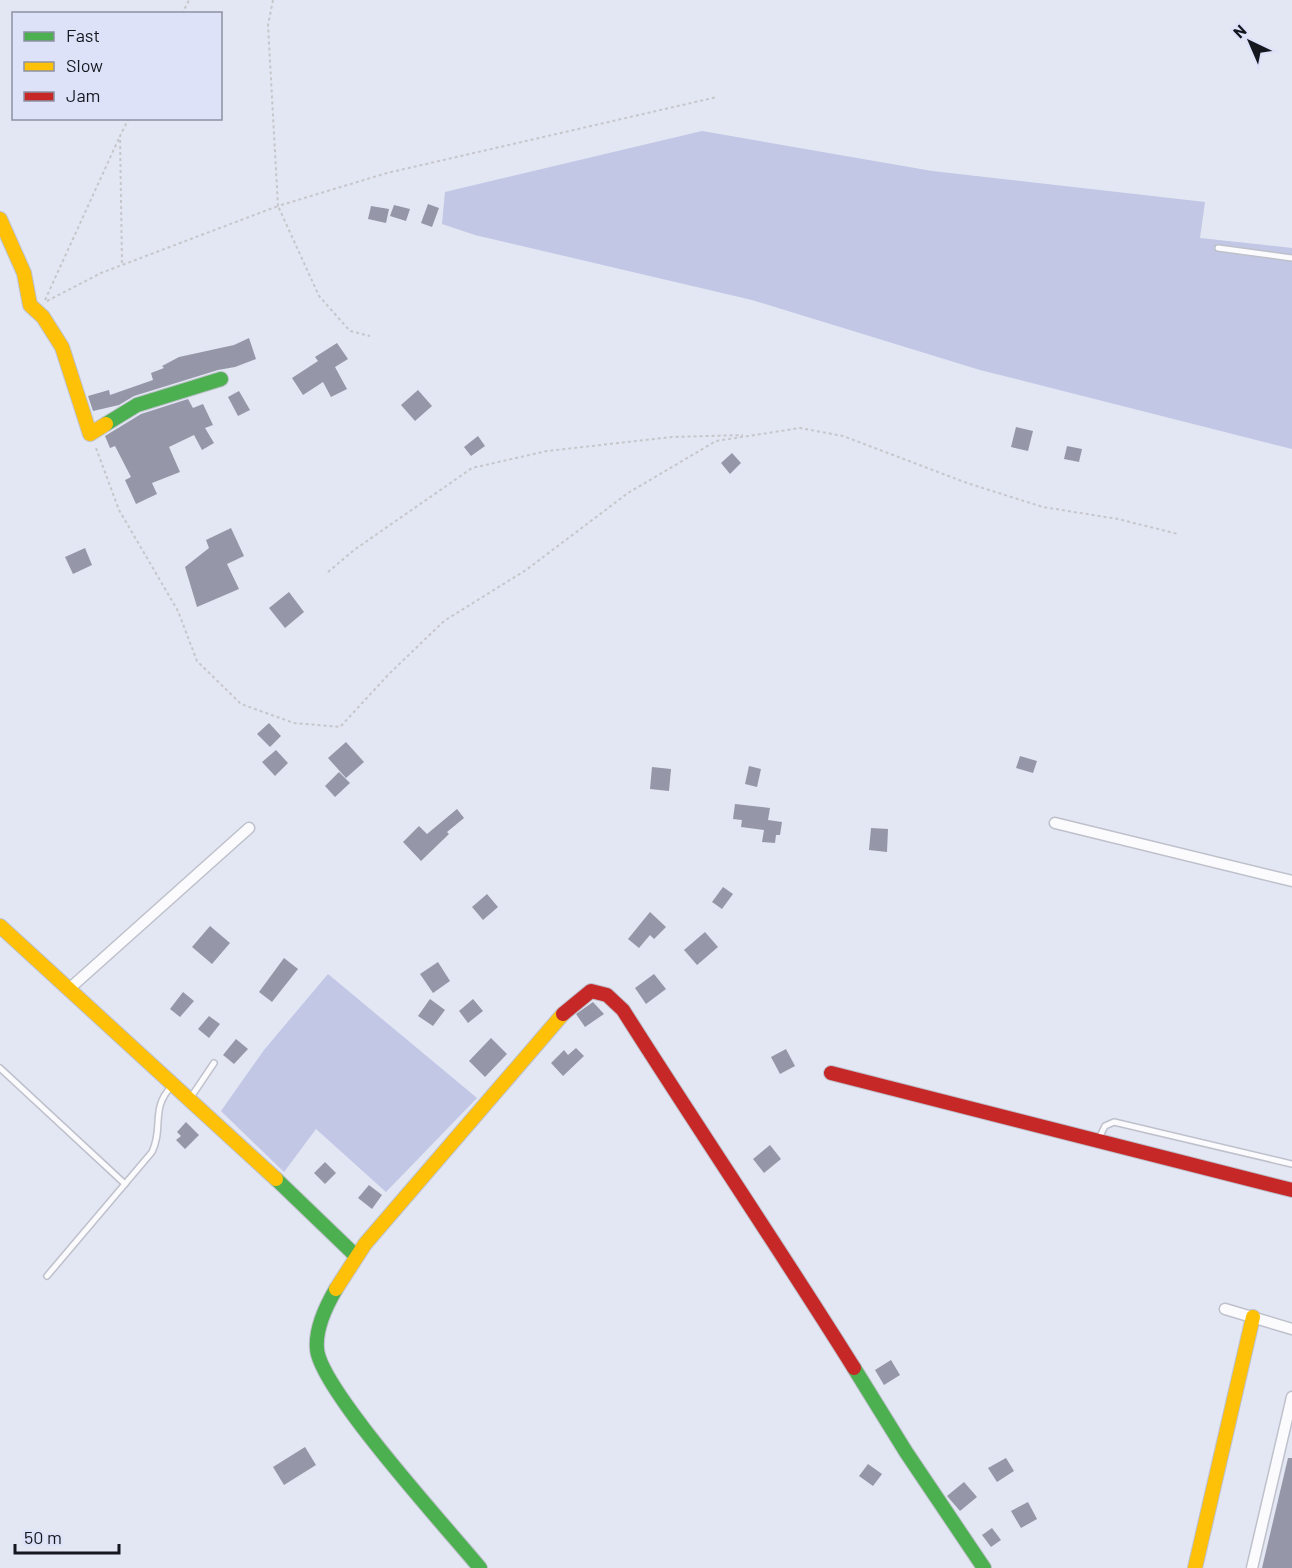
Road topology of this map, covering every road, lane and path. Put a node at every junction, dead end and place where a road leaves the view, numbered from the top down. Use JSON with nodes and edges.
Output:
{"nodes":[{"id":1,"x":273,"y":0,"type":"edge"},
{"id":2,"x":717,"y":97,"type":"dead end"},
{"id":3,"x":128,"y":120,"type":"edge"},
{"id":4,"x":120,"y":136,"type":"junction"},
{"id":5,"x":278,"y":206,"type":"junction"},
{"id":6,"x":0,"y":219,"type":"edge"},
{"id":7,"x":1218,"y":248,"type":"dead end"},
{"id":8,"x":1292,"y":258,"type":"edge"},
{"id":9,"x":122,"y":265,"type":"junction"},
{"id":10,"x":39,"y":305,"type":"junction"},
{"id":11,"x":370,"y":336,"type":"dead end"},
{"id":12,"x":221,"y":379,"type":"dead end"},
{"id":13,"x":90,"y":434,"type":"junction"},
{"id":14,"x":755,"y":434,"type":"junction"},
{"id":15,"x":1178,"y":534,"type":"dead end"},
{"id":16,"x":328,"y":572,"type":"dead end"},
{"id":17,"x":1055,"y":823,"type":"dead end"},
{"id":18,"x":249,"y":828,"type":"dead end"},
{"id":19,"x":1292,"y":881,"type":"edge"},
{"id":20,"x":0,"y":926,"type":"edge"},
{"id":21,"x":69,"y":989,"type":"junction"},
{"id":22,"x":214,"y":1063,"type":"dead end"},
{"id":23,"x":0,"y":1068,"type":"edge"},
{"id":24,"x":831,"y":1073,"type":"dead end"},
{"id":25,"x":173,"y":1084,"type":"junction"},
{"id":26,"x":190,"y":1098,"type":"junction"},
{"id":27,"x":1098,"y":1142,"type":"junction"},
{"id":28,"x":1292,"y":1164,"type":"edge"},
{"id":29,"x":126,"y":1184,"type":"junction"},
{"id":30,"x":1292,"y":1190,"type":"edge"},
{"id":31,"x":356,"y":1256,"type":"junction"},
{"id":32,"x":47,"y":1276,"type":"dead end"},
{"id":33,"x":1225,"y":1309,"type":"dead end"},
{"id":34,"x":1252,"y":1317,"type":"junction"},
{"id":35,"x":1292,"y":1329,"type":"edge"},
{"id":36,"x":1292,"y":1397,"type":"edge"},
{"id":37,"x":480,"y":1568,"type":"edge"},
{"id":38,"x":984,"y":1568,"type":"edge"},
{"id":39,"x":1195,"y":1568,"type":"edge"},
{"id":40,"x":1252,"y":1568,"type":"edge"}],
"edges":[{"from":1,"to":5,"type":"path"},
{"from":2,"to":5,"type":"path"},
{"from":3,"to":4,"type":"path"},
{"from":4,"to":9,"type":"path"},
{"from":4,"to":10,"type":"path"},
{"from":5,"to":9,"type":"path"},
{"from":5,"to":11,"type":"path"},
{"from":6,"to":10,"type":"street"},
{"from":7,"to":8,"type":"lane"},
{"from":9,"to":10,"type":"path"},
{"from":10,"to":13,"type":"street"},
{"from":12,"to":13,"type":"street"},
{"from":13,"to":14,"type":"path"},
{"from":14,"to":15,"type":"path"},
{"from":14,"to":16,"type":"path"},
{"from":17,"to":19,"type":"street"},
{"from":18,"to":21,"type":"street"},
{"from":20,"to":21,"type":"street"},
{"from":21,"to":25,"type":"street"},
{"from":22,"to":26,"type":"lane"},
{"from":23,"to":29,"type":"lane"},
{"from":24,"to":27,"type":"street"},
{"from":25,"to":26,"type":"street"},
{"from":25,"to":29,"type":"lane"},
{"from":26,"to":31,"type":"street"},
{"from":27,"to":28,"type":"lane"},
{"from":27,"to":30,"type":"street"},
{"from":29,"to":32,"type":"lane"},
{"from":31,"to":37,"type":"street"},
{"from":31,"to":38,"type":"street"},
{"from":33,"to":34,"type":"street"},
{"from":34,"to":35,"type":"street"},
{"from":34,"to":39,"type":"street"},
{"from":36,"to":40,"type":"street"}]}
